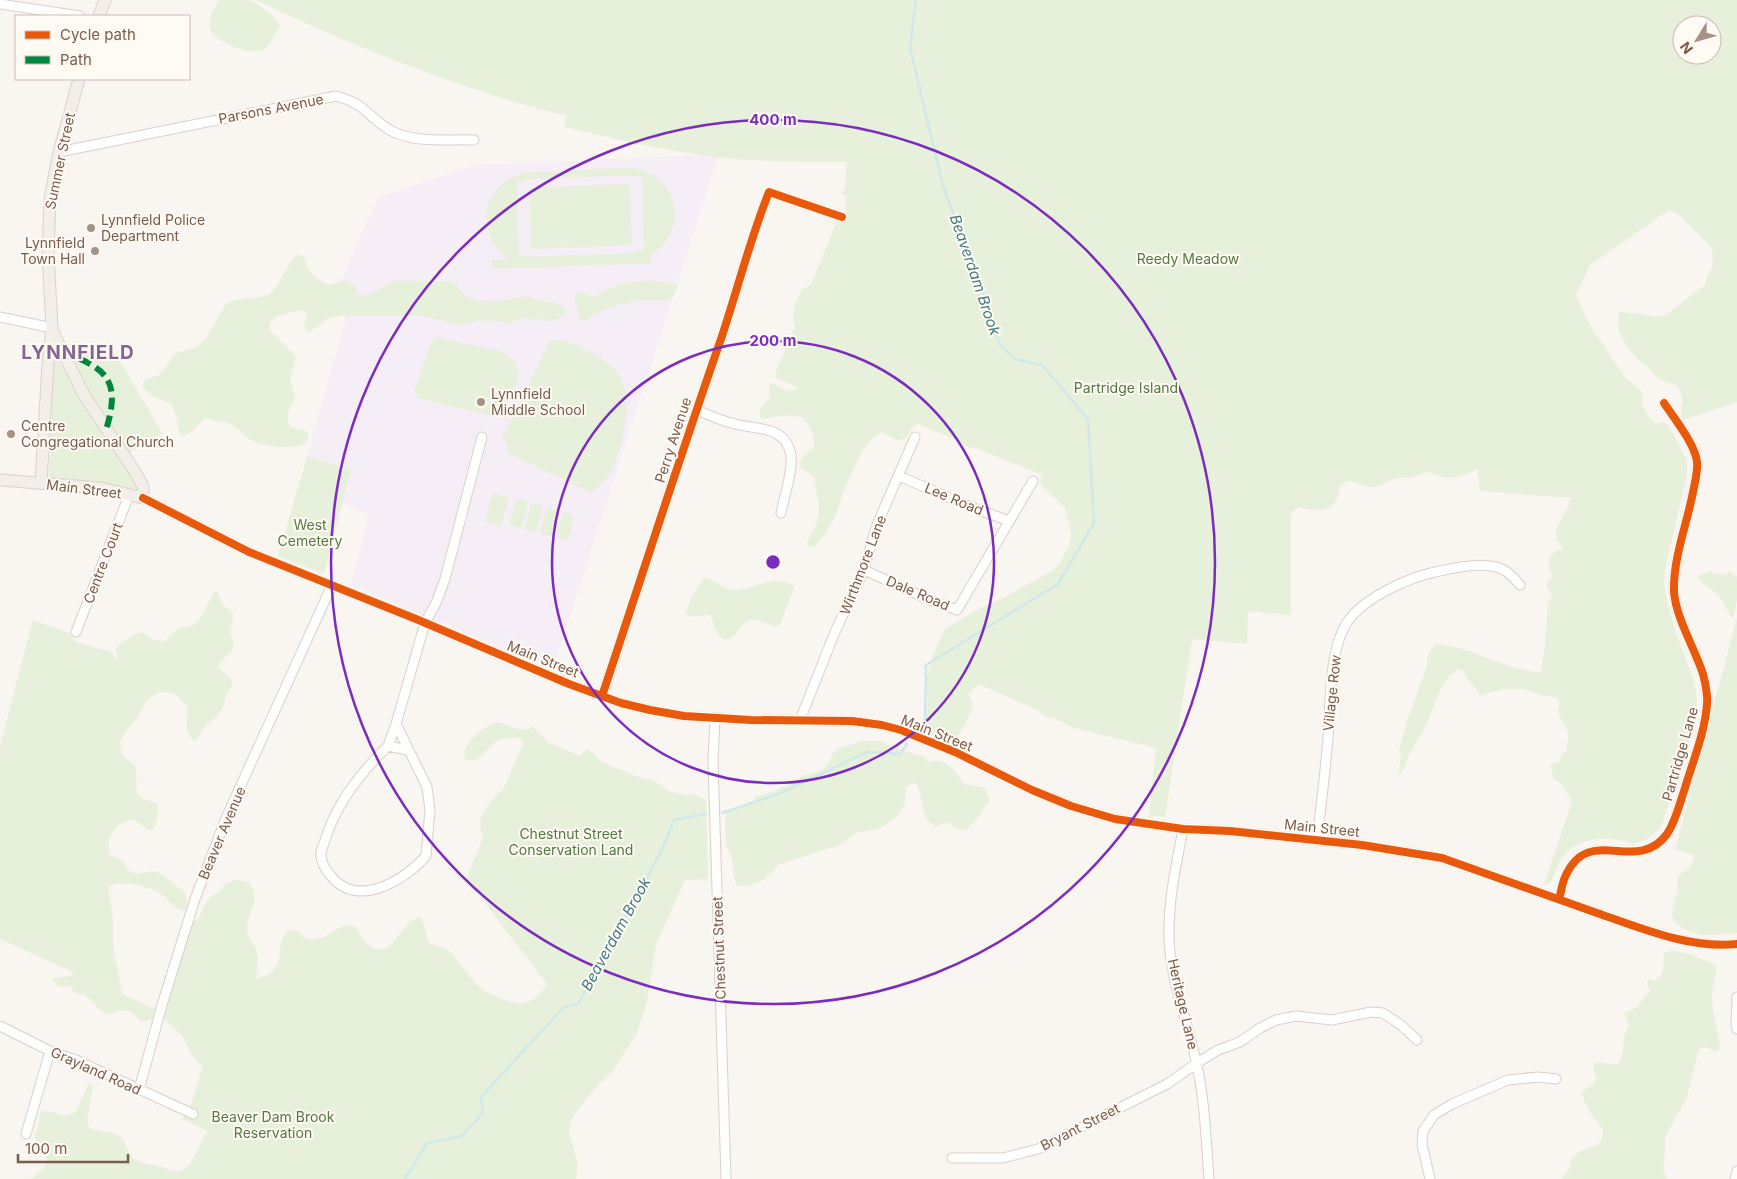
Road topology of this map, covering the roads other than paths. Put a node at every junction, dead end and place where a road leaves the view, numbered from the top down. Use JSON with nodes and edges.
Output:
{"nodes":[{"id":1,"x":105,"y":0,"type":"edge"},
{"id":2,"x":0,"y":4,"type":"edge"},
{"id":3,"x":73,"y":15,"type":"edge"},
{"id":4,"x":99,"y":15,"type":"edge"},
{"id":5,"x":79,"y":80,"type":"edge"},
{"id":6,"x":474,"y":140,"type":"dead end"},
{"id":7,"x":60,"y":152,"type":"junction"},
{"id":8,"x":842,"y":217,"type":"dead end"},
{"id":9,"x":0,"y":317,"type":"edge"},
{"id":10,"x":52,"y":328,"type":"junction"},
{"id":11,"x":1664,"y":403,"type":"dead end"},
{"id":12,"x":695,"y":410,"type":"junction"},
{"id":13,"x":482,"y":437,"type":"dead end"},
{"id":14,"x":915,"y":437,"type":"dead end"},
{"id":15,"x":899,"y":476,"type":"junction"},
{"id":16,"x":0,"y":480,"type":"edge"},
{"id":17,"x":1033,"y":481,"type":"dead end"},
{"id":18,"x":41,"y":483,"type":"junction"},
{"id":19,"x":130,"y":495,"type":"junction"},
{"id":20,"x":143,"y":498,"type":"junction"},
{"id":21,"x":781,"y":513,"type":"dead end"},
{"id":22,"x":1009,"y":521,"type":"junction"},
{"id":23,"x":864,"y":570,"type":"junction"},
{"id":24,"x":332,"y":585,"type":"junction"},
{"id":25,"x":1520,"y":585,"type":"dead end"},
{"id":26,"x":425,"y":623,"type":"junction"},
{"id":27,"x":76,"y":632,"type":"dead end"},
{"id":28,"x":602,"y":696,"type":"junction"},
{"id":29,"x":715,"y":718,"type":"junction"},
{"id":30,"x":800,"y":720,"type":"junction"},
{"id":31,"x":396,"y":724,"type":"junction"},
{"id":32,"x":388,"y":746,"type":"junction"},
{"id":33,"x":408,"y":750,"type":"junction"},
{"id":34,"x":1183,"y":829,"type":"junction"},
{"id":35,"x":1317,"y":841,"type":"junction"},
{"id":36,"x":1559,"y":899,"type":"junction"},
{"id":37,"x":1737,"y":944,"type":"edge"},
{"id":38,"x":1737,"y":998,"type":"edge"},
{"id":39,"x":0,"y":1026,"type":"edge"},
{"id":40,"x":1737,"y":1030,"type":"edge"},
{"id":41,"x":1417,"y":1040,"type":"dead end"},
{"id":42,"x":50,"y":1051,"type":"junction"},
{"id":43,"x":1197,"y":1062,"type":"junction"},
{"id":44,"x":1556,"y":1079,"type":"dead end"},
{"id":45,"x":139,"y":1090,"type":"junction"},
{"id":46,"x":193,"y":1114,"type":"dead end"},
{"id":47,"x":26,"y":1134,"type":"dead end"},
{"id":48,"x":952,"y":1158,"type":"dead end"},
{"id":49,"x":1737,"y":1171,"type":"edge"},
{"id":50,"x":726,"y":1179,"type":"edge"},
{"id":51,"x":1209,"y":1179,"type":"edge"},
{"id":52,"x":1430,"y":1179,"type":"edge"},
{"id":53,"x":1735,"y":1179,"type":"edge"}],
"edges":[{"from":1,"to":4,"type":"main road"},
{"from":2,"to":3,"type":"street"},
{"from":5,"to":7,"type":"main road","name":"Summer Street"},
{"from":6,"to":7,"type":"street","name":"Parsons Avenue"},
{"from":7,"to":10,"type":"main road","name":"Summer Street"},
{"from":8,"to":12,"type":"street","name":"Perry Avenue"},
{"from":9,"to":10,"type":"street"},
{"from":10,"to":18,"type":"main road","name":"Summer Street"},
{"from":10,"to":20,"type":"main road"},
{"from":11,"to":36,"type":"street","name":"Partridge Lane"},
{"from":12,"to":21,"type":"street"},
{"from":12,"to":28,"type":"street","name":"Perry Avenue"},
{"from":13,"to":26,"type":"street"},
{"from":14,"to":15,"type":"street","name":"Wirthmore Lane"},
{"from":15,"to":22,"type":"street","name":"Lee Road"},
{"from":15,"to":23,"type":"street","name":"Wirthmore Lane"},
{"from":16,"to":18,"type":"main road","name":"Main Street"},
{"from":17,"to":22,"type":"street"},
{"from":18,"to":19,"type":"main road","name":"Main Street"},
{"from":19,"to":20,"type":"main road","name":"Main Street"},
{"from":19,"to":27,"type":"street","name":"Centre Court"},
{"from":20,"to":24,"type":"street","name":"Main Street"},
{"from":22,"to":23,"type":"street","name":"Dale Road"},
{"from":23,"to":30,"type":"street","name":"Wirthmore Lane"},
{"from":24,"to":26,"type":"street","name":"Main Street"},
{"from":24,"to":45,"type":"street","name":"Beaver Avenue"},
{"from":25,"to":35,"type":"street","name":"Village Row"},
{"from":26,"to":28,"type":"street","name":"Main Street"},
{"from":26,"to":31,"type":"street"},
{"from":28,"to":29,"type":"street","name":"Main Street"},
{"from":29,"to":30,"type":"street","name":"Main Street"},
{"from":29,"to":50,"type":"street","name":"Chestnut Street"},
{"from":30,"to":34,"type":"street","name":"Main Street"},
{"from":31,"to":32,"type":"street"},
{"from":31,"to":33,"type":"street"},
{"from":32,"to":33,"type":"street"},
{"from":32,"to":33,"type":"street"},
{"from":34,"to":35,"type":"street","name":"Main Street"},
{"from":34,"to":43,"type":"street","name":"Heritage Lane"},
{"from":35,"to":36,"type":"street","name":"Main Street"},
{"from":36,"to":37,"type":"street","name":"Main Street"},
{"from":38,"to":40,"type":"street"},
{"from":39,"to":42,"type":"street","name":"Grayland Road"},
{"from":41,"to":43,"type":"street","name":"Bryant Street"},
{"from":42,"to":45,"type":"street","name":"Grayland Road"},
{"from":42,"to":47,"type":"street"},
{"from":43,"to":48,"type":"street","name":"Bryant Street"},
{"from":43,"to":51,"type":"street","name":"Heritage Lane"},
{"from":44,"to":52,"type":"street"},
{"from":45,"to":46,"type":"street","name":"Grayland Road"},
{"from":49,"to":53,"type":"street"}]}
